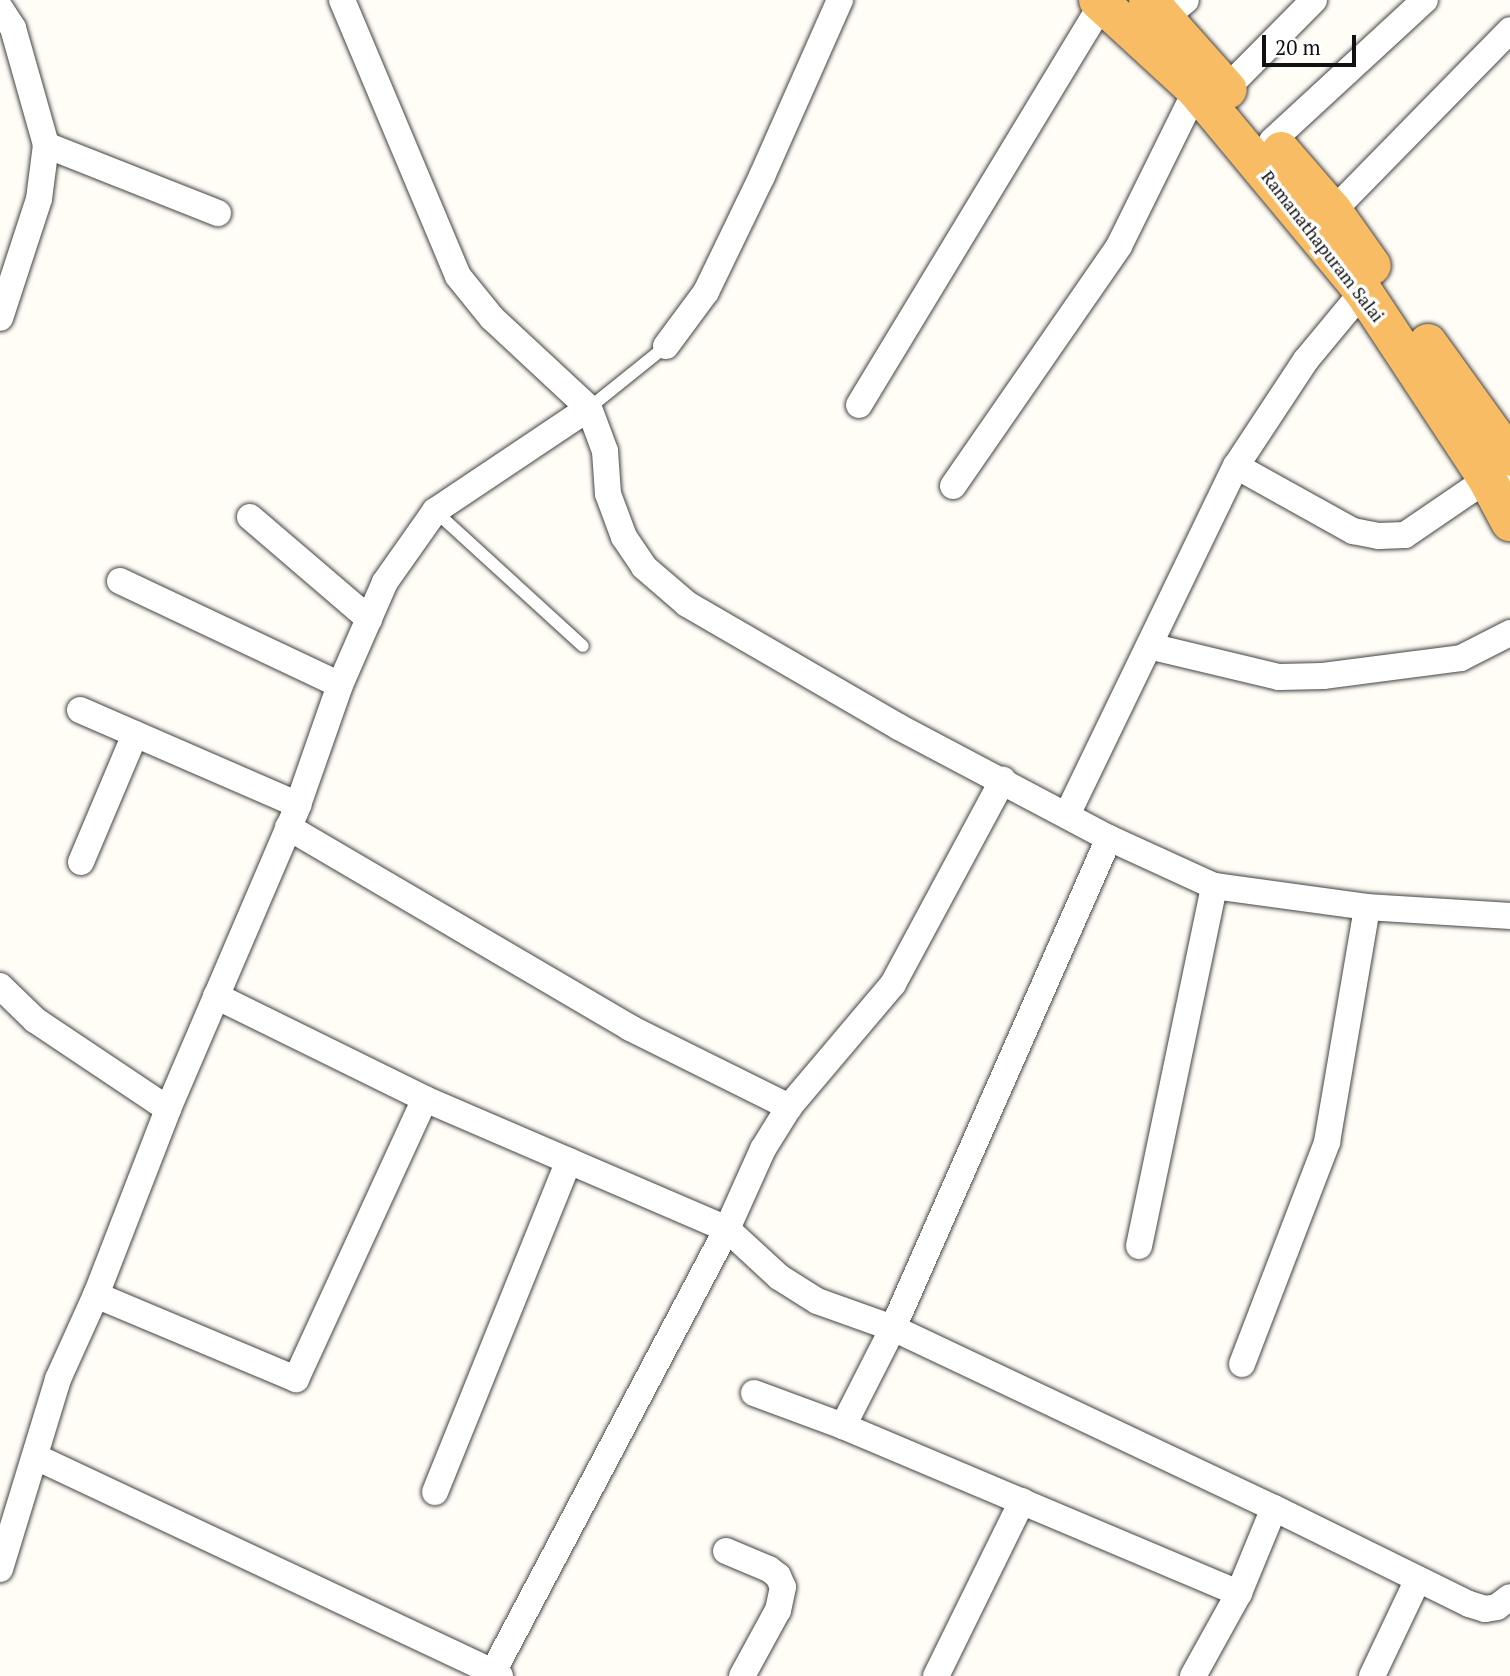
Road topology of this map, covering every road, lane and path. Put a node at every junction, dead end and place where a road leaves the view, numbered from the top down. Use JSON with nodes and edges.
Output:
{"nodes":[{"id":1,"x":342,"y":0,"type":"edge"},
{"id":2,"x":840,"y":0,"type":"edge"},
{"id":3,"x":1314,"y":0,"type":"edge"},
{"id":4,"x":1425,"y":0,"type":"edge"},
{"id":5,"x":1100,"y":2,"type":"edge"},
{"id":6,"x":1166,"y":6,"type":"edge"},
{"id":7,"x":0,"y":8,"type":"edge"},
{"id":8,"x":1510,"y":30,"type":"edge"},
{"id":9,"x":1211,"y":89,"type":"junction"},
{"id":10,"x":1272,"y":141,"type":"junction"},
{"id":11,"x":46,"y":145,"type":"junction"},
{"id":12,"x":1333,"y":211,"type":"junction"},
{"id":13,"x":218,"y":213,"type":"dead end"},
{"id":14,"x":1363,"y":291,"type":"junction"},
{"id":15,"x":0,"y":318,"type":"edge"},
{"id":16,"x":666,"y":346,"type":"joint"},
{"id":17,"x":859,"y":405,"type":"dead end"},
{"id":18,"x":589,"y":408,"type":"junction"},
{"id":19,"x":1236,"y":466,"type":"junction"},
{"id":20,"x":1502,"y":469,"type":"edge"},
{"id":21,"x":953,"y":486,"type":"dead end"},
{"id":22,"x":435,"y":511,"type":"junction"},
{"id":23,"x":250,"y":517,"type":"dead end"},
{"id":24,"x":1510,"y":522,"type":"edge"},
{"id":25,"x":120,"y":581,"type":"dead end"},
{"id":26,"x":369,"y":619,"type":"junction"},
{"id":27,"x":1510,"y":633,"type":"edge"},
{"id":28,"x":583,"y":646,"type":"dead end"},
{"id":29,"x":1149,"y":646,"type":"junction"},
{"id":30,"x":340,"y":685,"type":"junction"},
{"id":31,"x":80,"y":710,"type":"dead end"},
{"id":32,"x":135,"y":734,"type":"junction"},
{"id":33,"x":1003,"y":780,"type":"junction"},
{"id":34,"x":1068,"y":815,"type":"junction"},
{"id":35,"x":293,"y":816,"type":"junction"},
{"id":36,"x":1109,"y":838,"type":"junction"},
{"id":37,"x":81,"y":862,"type":"dead end"},
{"id":38,"x":1214,"y":886,"type":"junction"},
{"id":39,"x":1367,"y":907,"type":"junction"},
{"id":40,"x":1510,"y":916,"type":"edge"},
{"id":41,"x":0,"y":986,"type":"edge"},
{"id":42,"x":216,"y":996,"type":"junction"},
{"id":43,"x":425,"y":1099,"type":"junction"},
{"id":44,"x":789,"y":1107,"type":"junction"},
{"id":45,"x":168,"y":1109,"type":"junction"},
{"id":46,"x":569,"y":1161,"type":"junction"},
{"id":47,"x":727,"y":1229,"type":"junction"},
{"id":48,"x":1139,"y":1246,"type":"dead end"},
{"id":49,"x":96,"y":1295,"type":"junction"},
{"id":50,"x":893,"y":1328,"type":"junction"},
{"id":51,"x":1242,"y":1363,"type":"dead end"},
{"id":52,"x":754,"y":1393,"type":"dead end"},
{"id":53,"x":843,"y":1426,"type":"junction"},
{"id":54,"x":36,"y":1457,"type":"junction"},
{"id":55,"x":435,"y":1492,"type":"dead end"},
{"id":56,"x":1022,"y":1502,"type":"junction"},
{"id":57,"x":1274,"y":1508,"type":"junction"},
{"id":58,"x":726,"y":1551,"type":"dead end"},
{"id":59,"x":0,"y":1569,"type":"edge"},
{"id":60,"x":1419,"y":1579,"type":"junction"},
{"id":61,"x":1239,"y":1593,"type":"junction"},
{"id":62,"x":1510,"y":1597,"type":"edge"},
{"id":63,"x":495,"y":1675,"type":"edge"},
{"id":64,"x":742,"y":1676,"type":"edge"},
{"id":65,"x":936,"y":1676,"type":"edge"},
{"id":66,"x":1193,"y":1676,"type":"edge"},
{"id":67,"x":1372,"y":1676,"type":"edge"}],
"edges":[{"from":1,"to":18,"type":"street"},
{"from":2,"to":16,"type":"street"},
{"from":3,"to":9,"type":"street"},
{"from":4,"to":10,"type":"street"},
{"from":5,"to":9,"type":"highway","name":"Ramanathapuram Salai"},
{"from":5,"to":17,"type":"street"},
{"from":6,"to":9,"type":"highway","name":"Ramanathapuram Salai"},
{"from":7,"to":11,"type":"street"},
{"from":8,"to":12,"type":"street"},
{"from":9,"to":10,"type":"highway","name":"Ramanathapuram Salai"},
{"from":9,"to":14,"type":"highway","name":"Ramanathapuram Salai"},
{"from":9,"to":21,"type":"street"},
{"from":10,"to":12,"type":"highway","name":"Ramanathapuram Salai"},
{"from":11,"to":13,"type":"street"},
{"from":11,"to":15,"type":"street"},
{"from":12,"to":20,"type":"highway","name":"Ramanathapuram Salai"},
{"from":14,"to":19,"type":"street"},
{"from":14,"to":20,"type":"highway","name":"Ramanathapuram Salai"},
{"from":16,"to":18,"type":"lane"},
{"from":18,"to":22,"type":"street"},
{"from":18,"to":33,"type":"street"},
{"from":19,"to":20,"type":"street"},
{"from":19,"to":29,"type":"street"},
{"from":20,"to":24,"type":"highway","name":"Ramanathapuram Salai"},
{"from":22,"to":26,"type":"street"},
{"from":22,"to":28,"type":"lane"},
{"from":23,"to":26,"type":"street"},
{"from":25,"to":30,"type":"street"},
{"from":26,"to":30,"type":"street"},
{"from":27,"to":29,"type":"street"},
{"from":29,"to":34,"type":"street"},
{"from":30,"to":35,"type":"street"},
{"from":31,"to":32,"type":"street"},
{"from":32,"to":35,"type":"street"},
{"from":32,"to":37,"type":"street"},
{"from":33,"to":34,"type":"street"},
{"from":33,"to":44,"type":"street"},
{"from":34,"to":36,"type":"street"},
{"from":35,"to":42,"type":"street"},
{"from":35,"to":44,"type":"street"},
{"from":36,"to":38,"type":"street"},
{"from":36,"to":50,"type":"street"},
{"from":38,"to":39,"type":"street"},
{"from":38,"to":48,"type":"street"},
{"from":39,"to":40,"type":"street"},
{"from":39,"to":51,"type":"street"},
{"from":41,"to":45,"type":"street"},
{"from":42,"to":43,"type":"street"},
{"from":42,"to":45,"type":"street"},
{"from":43,"to":46,"type":"street"},
{"from":43,"to":49,"type":"street"},
{"from":44,"to":47,"type":"street"},
{"from":45,"to":49,"type":"street"},
{"from":46,"to":47,"type":"street"},
{"from":46,"to":55,"type":"street"},
{"from":47,"to":50,"type":"street"},
{"from":47,"to":63,"type":"street"},
{"from":49,"to":54,"type":"street"},
{"from":50,"to":53,"type":"street"},
{"from":50,"to":57,"type":"street"},
{"from":52,"to":53,"type":"street"},
{"from":53,"to":56,"type":"street"},
{"from":54,"to":59,"type":"street"},
{"from":54,"to":63,"type":"street"},
{"from":56,"to":61,"type":"street"},
{"from":56,"to":65,"type":"street"},
{"from":57,"to":60,"type":"street"},
{"from":57,"to":61,"type":"street"},
{"from":58,"to":64,"type":"street"},
{"from":60,"to":62,"type":"street"},
{"from":60,"to":67,"type":"street"},
{"from":61,"to":66,"type":"street"}]}
